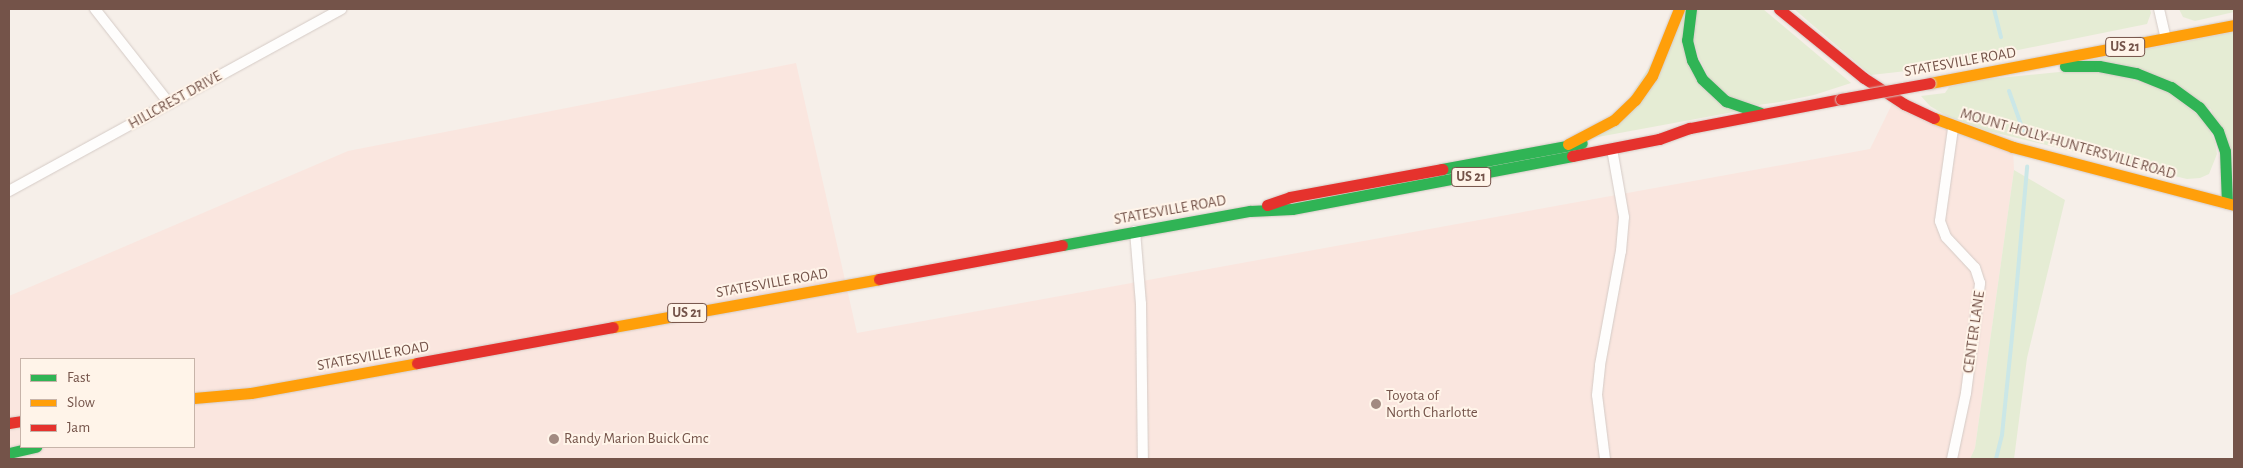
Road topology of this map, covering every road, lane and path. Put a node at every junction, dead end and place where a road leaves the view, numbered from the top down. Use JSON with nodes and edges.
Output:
{"nodes":[{"id":1,"x":95,"y":9,"type":"edge"},
{"id":2,"x":342,"y":9,"type":"edge"},
{"id":3,"x":1679,"y":9,"type":"edge"},
{"id":4,"x":1691,"y":9,"type":"edge"},
{"id":5,"x":1779,"y":9,"type":"edge"},
{"id":6,"x":2159,"y":9,"type":"edge"},
{"id":7,"x":2234,"y":25,"type":"edge"},
{"id":8,"x":2166,"y":39,"type":"junction"},
{"id":9,"x":2016,"y":68,"type":"junction"},
{"id":10,"x":169,"y":103,"type":"junction"},
{"id":11,"x":1764,"y":114,"type":"junction"},
{"id":12,"x":1690,"y":128,"type":"junction"},
{"id":13,"x":1954,"y":128,"type":"junction"},
{"id":14,"x":1563,"y":147,"type":"junction"},
{"id":15,"x":1612,"y":148,"type":"junction"},
{"id":16,"x":9,"y":191,"type":"edge"},
{"id":17,"x":2232,"y":202,"type":"edge"},
{"id":18,"x":1250,"y":211,"type":"junction"},
{"id":19,"x":1135,"y":231,"type":"junction"},
{"id":20,"x":240,"y":395,"type":"junction"},
{"id":21,"x":195,"y":398,"type":"edge"},
{"id":22,"x":195,"y":409,"type":"edge"},
{"id":23,"x":32,"y":448,"type":"edge"},
{"id":24,"x":9,"y":453,"type":"edge"},
{"id":25,"x":1143,"y":459,"type":"edge"},
{"id":26,"x":1605,"y":459,"type":"edge"},
{"id":27,"x":1952,"y":459,"type":"edge"}],
"edges":[{"from":1,"to":10,"type":"street"},
{"from":2,"to":10,"type":"street","name":"HILLCREST DRIVE"},
{"from":3,"to":14,"type":"main road"},
{"from":4,"to":11,"type":"main road"},
{"from":5,"to":13,"type":"main road","name":"MOUNT HOLLY-HUNTERSVILLE ROAD"},
{"from":6,"to":8,"type":"street"},
{"from":7,"to":8,"type":"main road","name":"STATESVILLE ROAD","number":"US 21"},
{"from":8,"to":9,"type":"main road","name":"STATESVILLE ROAD","number":"US 21"},
{"from":9,"to":11,"type":"main road","name":"STATESVILLE ROAD","number":"US 21","bridge":true},
{"from":9,"to":17,"type":"main road"},
{"from":10,"to":16,"type":"street","name":"HILLCREST DRIVE"},
{"from":11,"to":12,"type":"main road","name":"STATESVILLE ROAD","number":"US 21"},
{"from":12,"to":14,"type":"main road","name":"STATESVILLE ROAD","number":"US 21"},
{"from":12,"to":15,"type":"main road","name":"STATESVILLE ROAD","number":"US 21"},
{"from":13,"to":17,"type":"main road","name":"MOUNT HOLLY-HUNTERSVILLE ROAD"},
{"from":13,"to":27,"type":"street","name":"CENTER LANE"},
{"from":14,"to":18,"type":"main road","name":"STATESVILLE ROAD","number":"US 21"},
{"from":15,"to":18,"type":"main road","name":"STATESVILLE ROAD","number":"US 21"},
{"from":15,"to":26,"type":"street"},
{"from":18,"to":19,"type":"main road","name":"STATESVILLE ROAD","number":"US 21"},
{"from":19,"to":20,"type":"main road","name":"STATESVILLE ROAD","number":"US 21"},
{"from":19,"to":25,"type":"street"},
{"from":20,"to":21,"type":"main road","name":"STATESVILLE ROAD","number":"US 21"},
{"from":20,"to":22,"type":"main road","name":"STATESVILLE ROAD","number":"US 21"},
{"from":23,"to":24,"type":"main road"}]}
